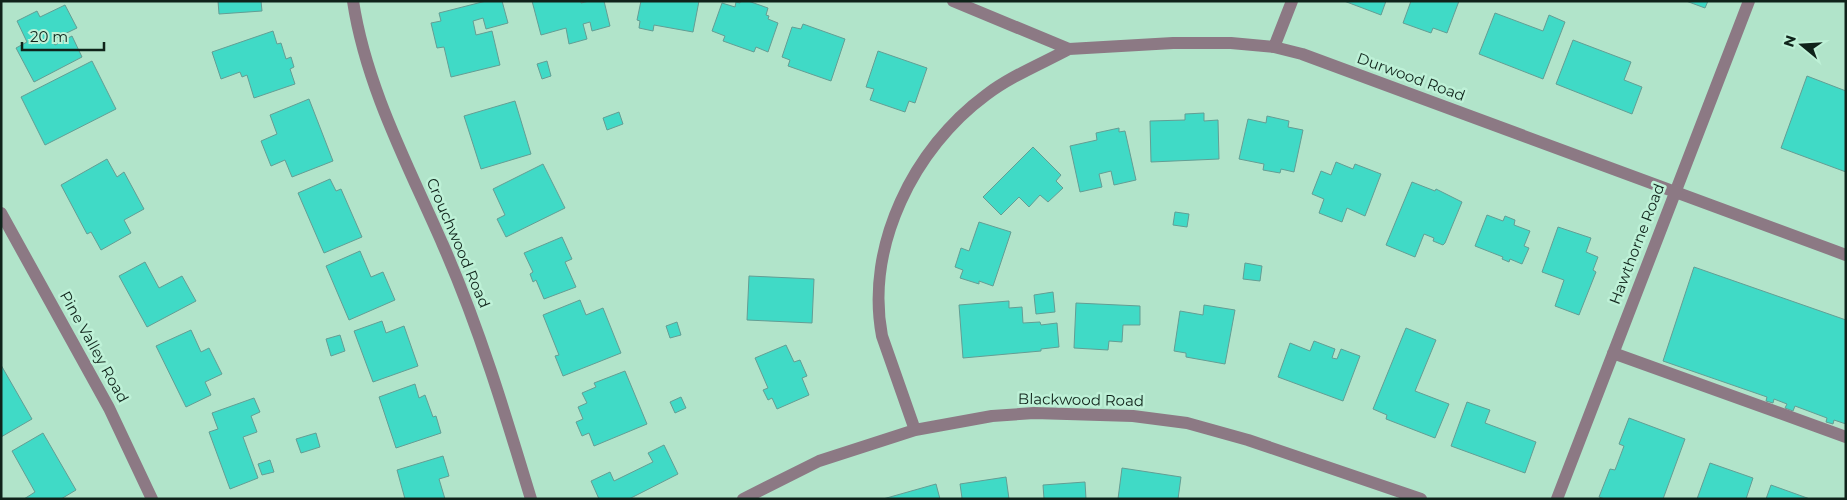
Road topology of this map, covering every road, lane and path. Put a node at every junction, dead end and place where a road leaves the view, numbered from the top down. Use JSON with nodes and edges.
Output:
{"nodes":[{"id":1,"x":353,"y":1,"type":"edge"},
{"id":2,"x":953,"y":1,"type":"edge"},
{"id":3,"x":1292,"y":1,"type":"edge"},
{"id":4,"x":1749,"y":1,"type":"edge"},
{"id":5,"x":1274,"y":47,"type":"junction"},
{"id":6,"x":1069,"y":49,"type":"junction"},
{"id":7,"x":1674,"y":193,"type":"junction"},
{"id":8,"x":1,"y":213,"type":"edge"},
{"id":9,"x":1846,"y":255,"type":"edge"},
{"id":10,"x":1613,"y":353,"type":"junction"},
{"id":11,"x":915,"y":430,"type":"junction"},
{"id":12,"x":1846,"y":437,"type":"edge"},
{"id":13,"x":152,"y":499,"type":"edge"},
{"id":14,"x":531,"y":499,"type":"edge"},
{"id":15,"x":743,"y":499,"type":"edge"},
{"id":16,"x":1421,"y":499,"type":"edge"},
{"id":17,"x":1557,"y":499,"type":"edge"}],
"edges":[{"from":1,"to":14,"type":"street","name":"Crouchwood Road"},
{"from":2,"to":6,"type":"street","name":"Durwood Road"},
{"from":3,"to":5,"type":"street"},
{"from":4,"to":7,"type":"street","name":"Hawthorne Road"},
{"from":5,"to":6,"type":"street","name":"Durwood Road"},
{"from":5,"to":7,"type":"street","name":"Durwood Road"},
{"from":6,"to":11,"type":"street"},
{"from":7,"to":9,"type":"street","name":"Durwood Road"},
{"from":7,"to":10,"type":"street","name":"Hawthorne Road"},
{"from":8,"to":13,"type":"street","name":"Pine Valley Road"},
{"from":10,"to":12,"type":"street"},
{"from":10,"to":17,"type":"street","name":"Hawthorne Road"},
{"from":11,"to":15,"type":"street","name":"Blackwood Road"},
{"from":11,"to":16,"type":"street","name":"Blackwood Road"}]}
